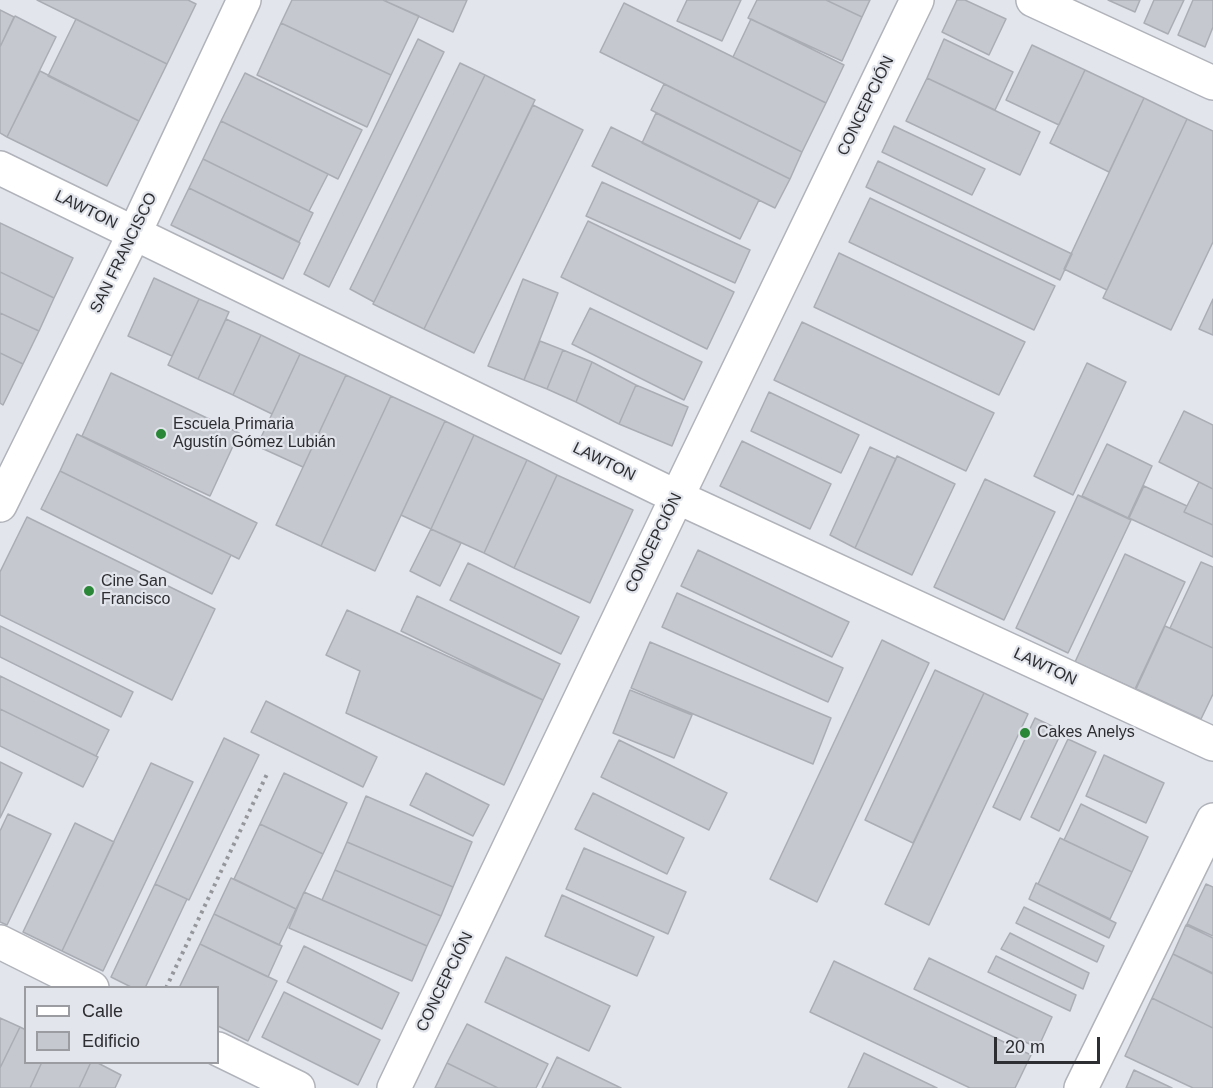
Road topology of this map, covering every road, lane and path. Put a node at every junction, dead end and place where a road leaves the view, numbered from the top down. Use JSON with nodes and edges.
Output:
{"nodes":[{"id":1,"x":244,"y":0,"type":"edge"},
{"id":2,"x":917,"y":0,"type":"edge"},
{"id":3,"x":1033,"y":0,"type":"edge"},
{"id":4,"x":1213,"y":83,"type":"edge"},
{"id":5,"x":0,"y":168,"type":"edge"},
{"id":6,"x":134,"y":234,"type":"junction"},
{"id":7,"x":676,"y":497,"type":"junction"},
{"id":8,"x":0,"y":505,"type":"edge"},
{"id":9,"x":1213,"y":744,"type":"edge"},
{"id":10,"x":267,"y":774,"type":"dead end"},
{"id":11,"x":1213,"y":820,"type":"edge"},
{"id":12,"x":0,"y":942,"type":"edge"},
{"id":13,"x":90,"y":986,"type":"edge"},
{"id":14,"x":166,"y":986,"type":"edge"},
{"id":15,"x":219,"y":1049,"type":"edge"},
{"id":16,"x":297,"y":1088,"type":"edge"},
{"id":17,"x":394,"y":1088,"type":"edge"},
{"id":18,"x":1080,"y":1088,"type":"edge"}],
"edges":[{"from":1,"to":6,"type":"street","name":"SAN FRANCISCO"},
{"from":2,"to":7,"type":"street","name":"CONCEPCIÓN"},
{"from":3,"to":4,"type":"street"},
{"from":5,"to":6,"type":"street","name":"LAWTON"},
{"from":6,"to":7,"type":"street","name":"LAWTON"},
{"from":6,"to":8,"type":"street","name":"SAN FRANCISCO"},
{"from":7,"to":9,"type":"street","name":"LAWTON"},
{"from":7,"to":17,"type":"street","name":"CONCEPCIÓN"},
{"from":10,"to":14,"type":"path"},
{"from":11,"to":18,"type":"street"},
{"from":12,"to":13,"type":"street"},
{"from":15,"to":16,"type":"street"}]}
